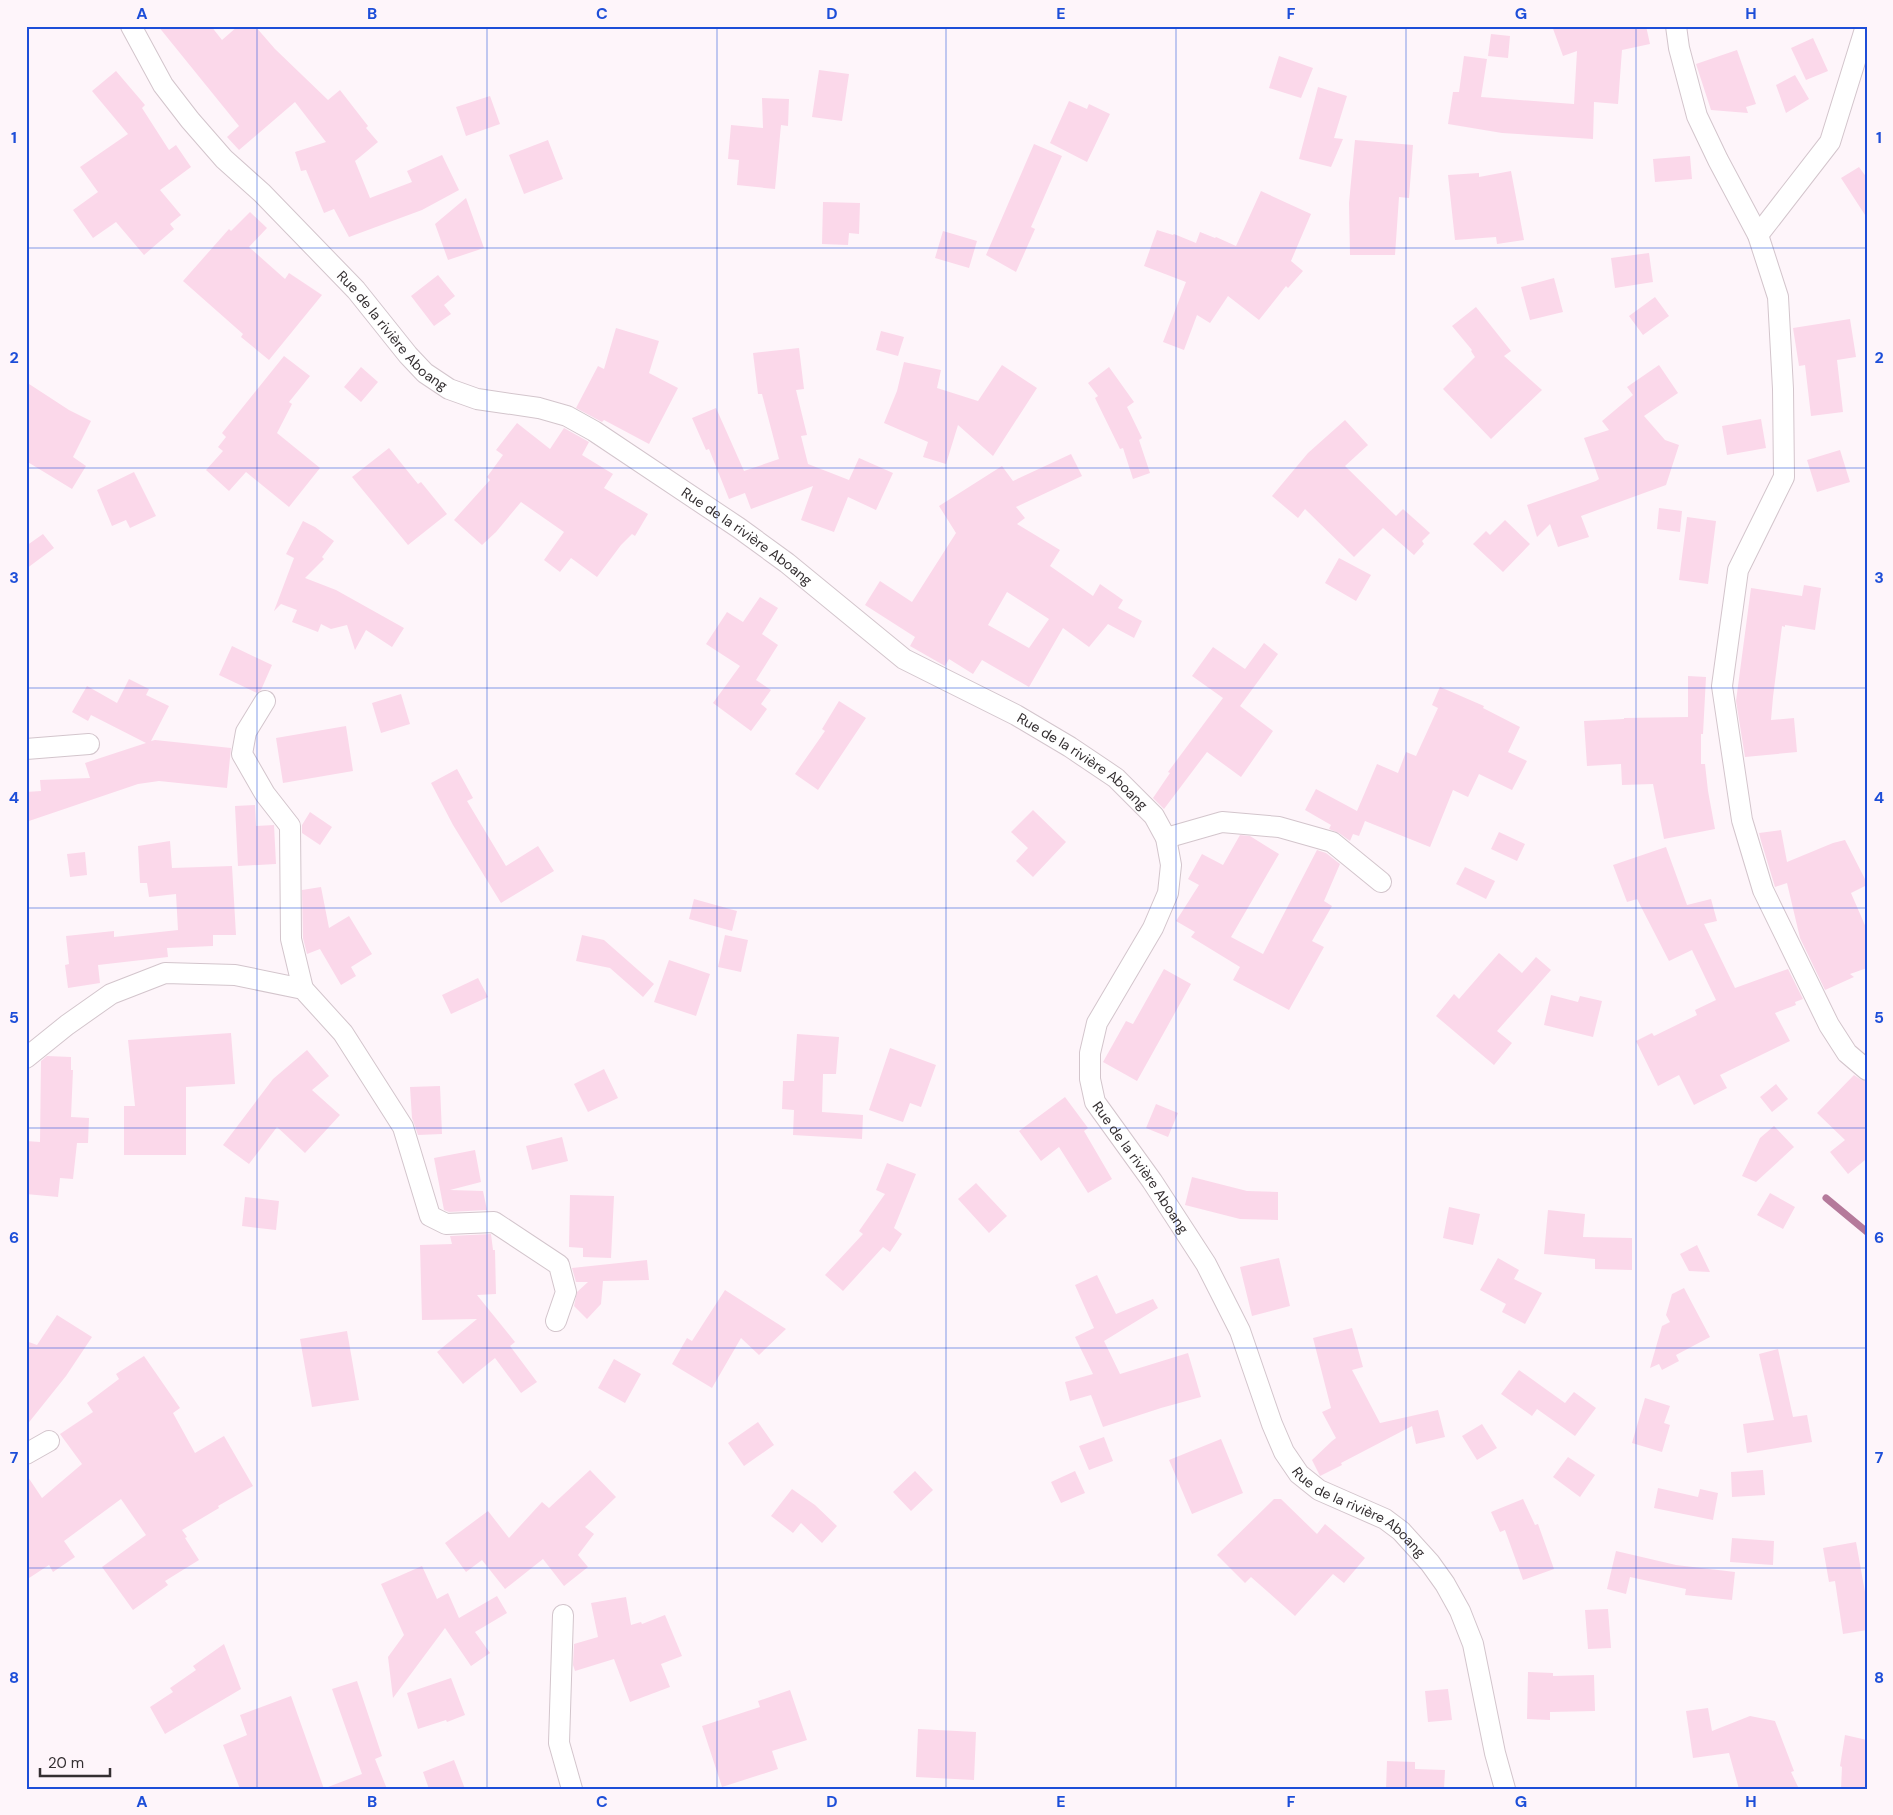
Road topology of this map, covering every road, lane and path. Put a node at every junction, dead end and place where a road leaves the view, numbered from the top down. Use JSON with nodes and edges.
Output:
{"nodes":[{"id":1,"x":131,"y":26,"type":"edge"},
{"id":2,"x":1676,"y":26,"type":"edge"},
{"id":3,"x":1866,"y":26,"type":"edge"},
{"id":4,"x":1758,"y":235,"type":"junction"},
{"id":5,"x":265,"y":701,"type":"dead end"},
{"id":6,"x":89,"y":744,"type":"dead end"},
{"id":7,"x":26,"y":749,"type":"edge"},
{"id":8,"x":1166,"y":838,"type":"junction"},
{"id":9,"x":1381,"y":882,"type":"dead end"},
{"id":10,"x":303,"y":989,"type":"junction"},
{"id":11,"x":26,"y":1058,"type":"edge"},
{"id":12,"x":1867,"y":1070,"type":"edge"},
{"id":13,"x":556,"y":1321,"type":"dead end"},
{"id":14,"x":49,"y":1441,"type":"dead end"},
{"id":15,"x":26,"y":1454,"type":"edge"},
{"id":16,"x":563,"y":1615,"type":"dead end"},
{"id":17,"x":572,"y":1789,"type":"edge"},
{"id":18,"x":1505,"y":1789,"type":"edge"}],
"edges":[{"from":1,"to":8,"type":"street","name":"Rue de la rivière Aboang"},
{"from":2,"to":4,"type":"street"},
{"from":3,"to":4,"type":"street"},
{"from":4,"to":12,"type":"street"},
{"from":5,"to":10,"type":"street"},
{"from":6,"to":7,"type":"street"},
{"from":8,"to":9,"type":"street"},
{"from":8,"to":18,"type":"street","name":"Rue de la rivière Aboang"},
{"from":10,"to":11,"type":"street"},
{"from":10,"to":13,"type":"street"},
{"from":14,"to":15,"type":"street"},
{"from":16,"to":17,"type":"street"}]}
